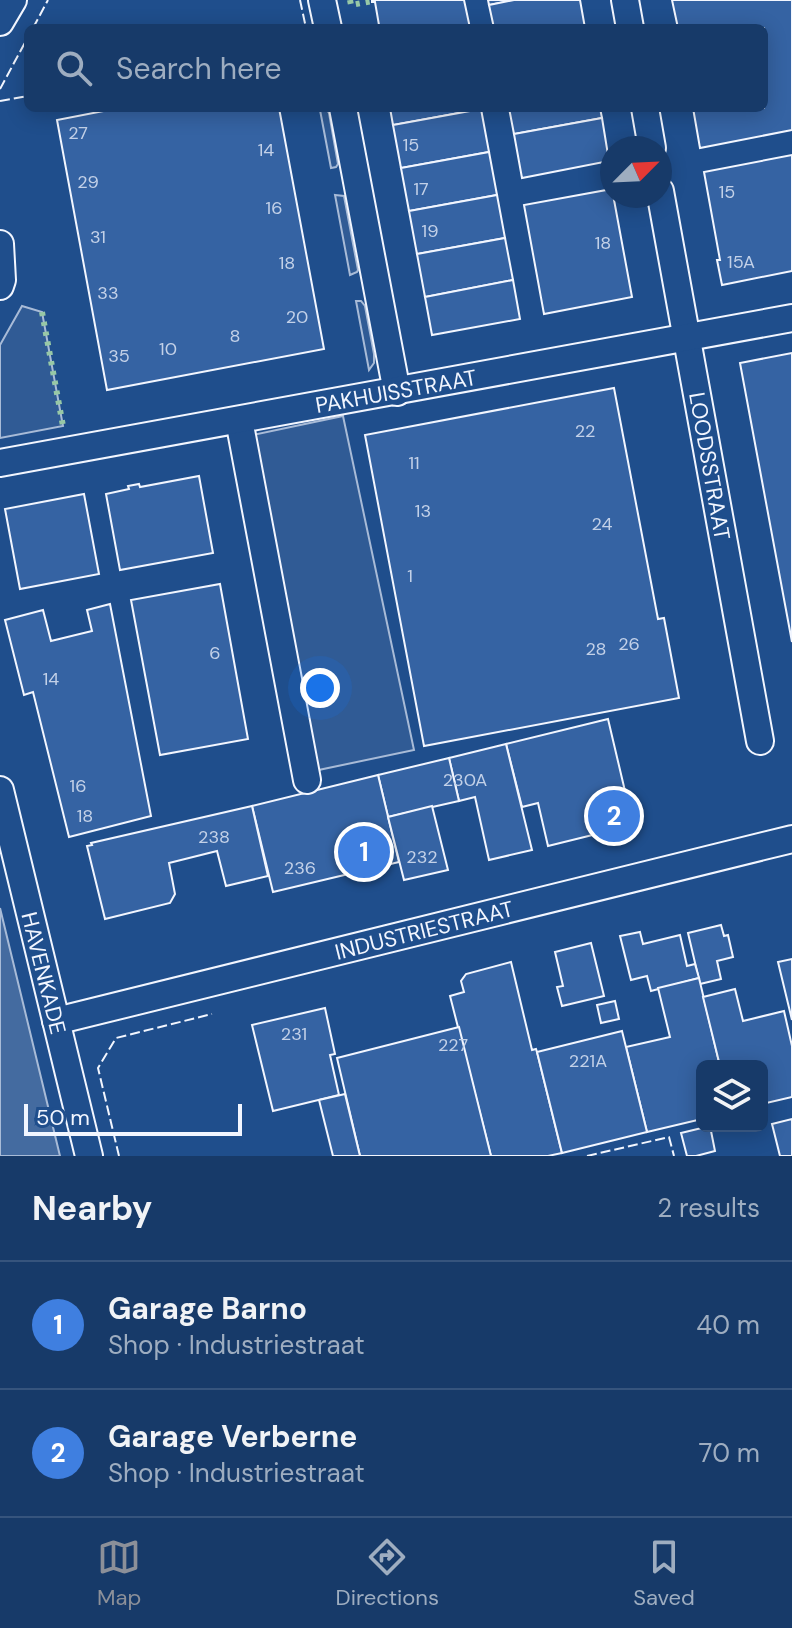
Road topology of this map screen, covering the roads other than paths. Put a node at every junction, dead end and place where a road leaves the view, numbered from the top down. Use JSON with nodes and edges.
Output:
{"nodes":[{"id":1,"x":13,"y":0,"type":"edge"},
{"id":2,"x":322,"y":0,"type":"edge"},
{"id":3,"x":625,"y":0,"type":"edge"},
{"id":4,"x":0,"y":22,"type":"edge"},
{"id":5,"x":327,"y":24,"type":"edge"},
{"id":6,"x":629,"y":24,"type":"edge"},
{"id":7,"x":344,"y":112,"type":"edge"},
{"id":8,"x":646,"y":112,"type":"edge"},
{"id":9,"x":650,"y":136,"type":"edge"},
{"id":10,"x":663,"y":208,"type":"edge"},
{"id":11,"x":0,"y":244,"type":"edge"},
{"id":12,"x":0,"y":286,"type":"edge"},
{"id":13,"x":792,"y":318,"type":"edge"},
{"id":14,"x":687,"y":337,"type":"junction"},
{"id":15,"x":397,"y":392,"type":"junction"},
{"id":16,"x":239,"y":420,"type":"junction"},
{"id":17,"x":0,"y":463,"type":"edge"},
{"id":18,"x":760,"y":741,"type":"dead end"},
{"id":19,"x":307,"y":780,"type":"dead end"},
{"id":20,"x":0,"y":790,"type":"edge"},
{"id":21,"x":792,"y":839,"type":"edge"},
{"id":22,"x":56,"y":1021,"type":"junction"},
{"id":23,"x":89,"y":1156,"type":"edge"}],
"edges":[{"from":1,"to":4,"type":"street"},
{"from":2,"to":5,"type":"street"},
{"from":3,"to":6,"type":"street"},
{"from":7,"to":15,"type":"street"},
{"from":8,"to":9,"type":"street"},
{"from":10,"to":14,"type":"street","name":"LOODSSTRAAT"},
{"from":11,"to":12,"type":"street"},
{"from":13,"to":14,"type":"street","name":"PAKHUISSTRAAT"},
{"from":14,"to":15,"type":"street","name":"PAKHUISSTRAAT"},
{"from":14,"to":18,"type":"street","name":"LOODSSTRAAT"},
{"from":15,"to":16,"type":"street","name":"PAKHUISSTRAAT"},
{"from":16,"to":17,"type":"street","name":"PAKHUISSTRAAT"},
{"from":16,"to":19,"type":"street"},
{"from":20,"to":22,"type":"street","name":"HAVENKADE"},
{"from":21,"to":22,"type":"street","name":"INDUSTRIESTRAAT"},
{"from":22,"to":23,"type":"street","name":"HAVENKADE"}]}
